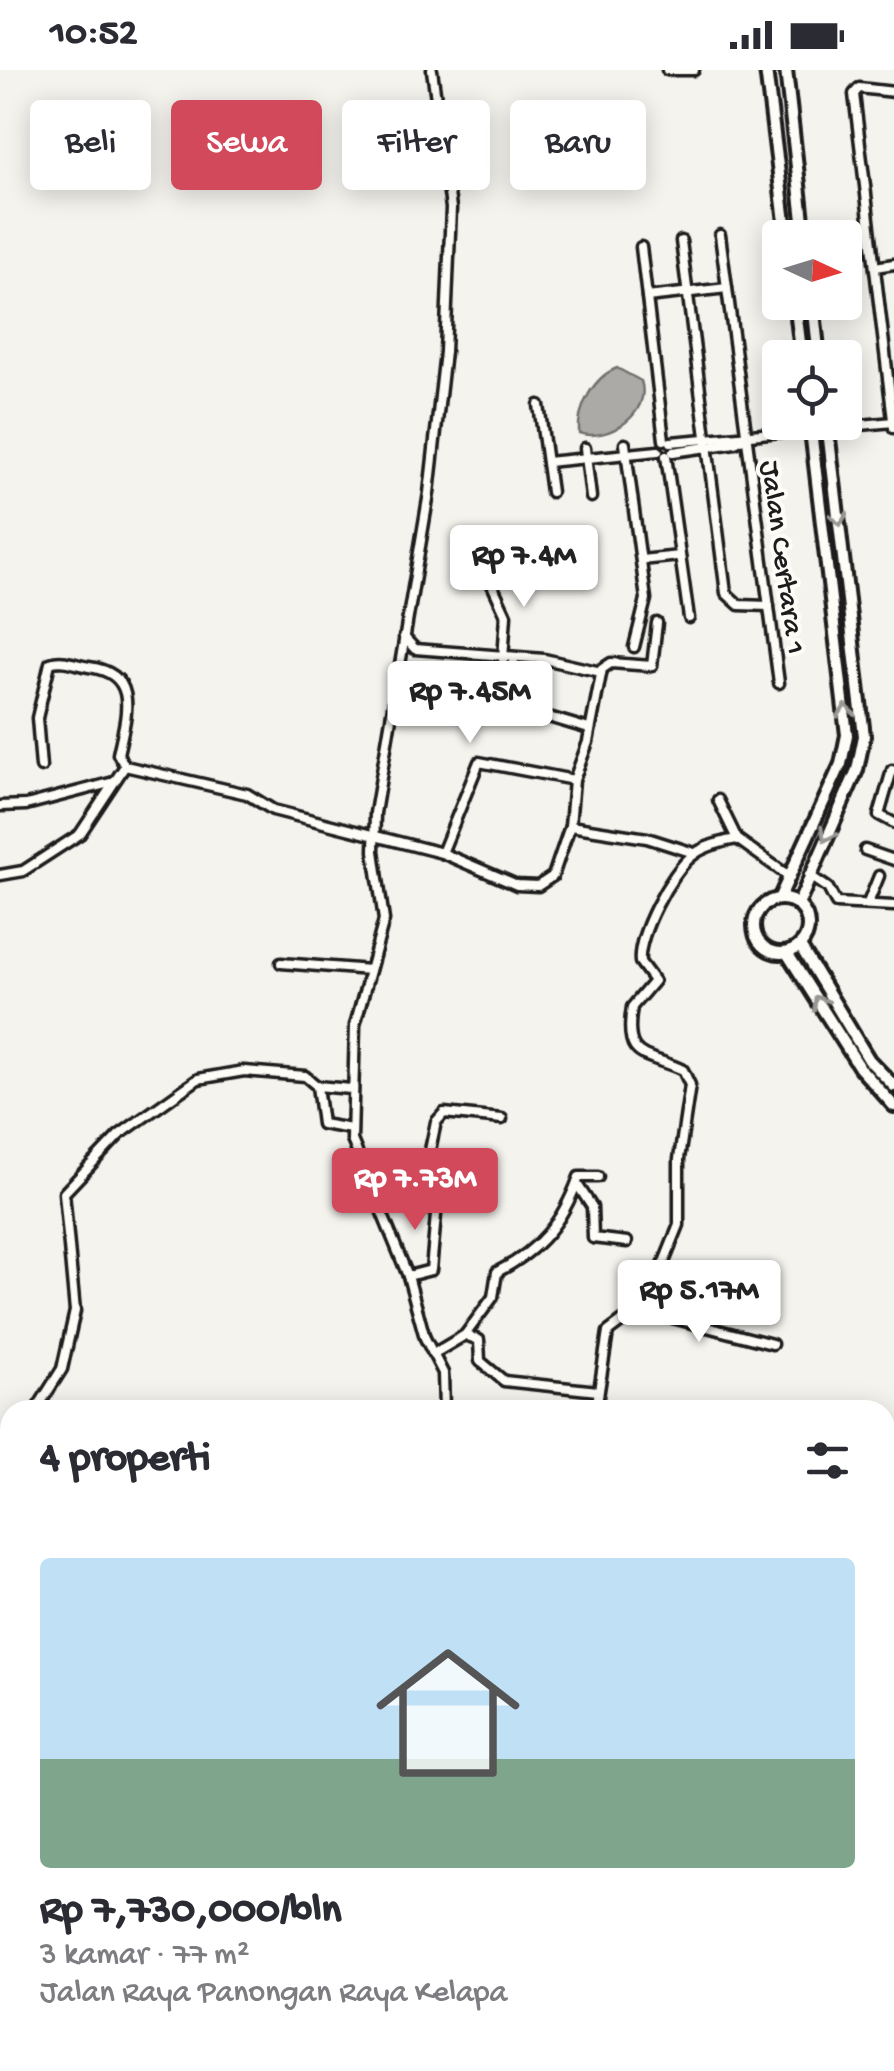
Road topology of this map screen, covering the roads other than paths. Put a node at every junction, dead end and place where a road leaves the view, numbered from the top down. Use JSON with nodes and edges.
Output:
{"nodes":[{"id":1,"x":432,"y":70,"type":"edge"},
{"id":2,"x":667,"y":70,"type":"edge"},
{"id":3,"x":694,"y":70,"type":"edge"},
{"id":4,"x":766,"y":70,"type":"edge"},
{"id":5,"x":786,"y":70,"type":"edge"},
{"id":6,"x":894,"y":92,"type":"edge"},
{"id":7,"x":785,"y":220,"type":"edge"},
{"id":8,"x":804,"y":220,"type":"edge"},
{"id":9,"x":720,"y":234,"type":"dead end"},
{"id":10,"x":681,"y":241,"type":"dead end"},
{"id":11,"x":640,"y":247,"type":"dead end"},
{"id":12,"x":894,"y":264,"type":"edge"},
{"id":13,"x":875,"y":267,"type":"junction"},
{"id":14,"x":727,"y":288,"type":"junction"},
{"id":15,"x":688,"y":292,"type":"junction"},
{"id":16,"x":646,"y":297,"type":"junction"},
{"id":17,"x":539,"y":404,"type":"dead end"},
{"id":18,"x":894,"y":423,"type":"edge"},
{"id":19,"x":862,"y":424,"type":"edge"},
{"id":20,"x":762,"y":435,"type":"edge"},
{"id":21,"x":747,"y":437,"type":"junction"},
{"id":22,"x":811,"y":440,"type":"edge"},
{"id":23,"x":829,"y":440,"type":"edge"},
{"id":24,"x":707,"y":443,"type":"junction"},
{"id":25,"x":666,"y":448,"type":"junction"},
{"id":26,"x":626,"y":449,"type":"junction"},
{"id":27,"x":585,"y":453,"type":"junction"},
{"id":28,"x":547,"y":462,"type":"junction"},
{"id":29,"x":551,"y":492,"type":"dead end"},
{"id":30,"x":591,"y":497,"type":"dead end"},
{"id":31,"x":680,"y":556,"type":"junction"},
{"id":32,"x":641,"y":560,"type":"junction"},
{"id":33,"x":488,"y":576,"type":"dead end"},
{"id":34,"x":769,"y":606,"type":"junction"},
{"id":35,"x":689,"y":618,"type":"dead end"},
{"id":36,"x":656,"y":623,"type":"dead end"},
{"id":37,"x":404,"y":636,"type":"junction"},
{"id":38,"x":634,"y":647,"type":"dead end"},
{"id":39,"x":508,"y":659,"type":"junction"},
{"id":40,"x":602,"y":672,"type":"junction"},
{"id":41,"x":779,"y":683,"type":"dead end"},
{"id":42,"x":589,"y":729,"type":"junction"},
{"id":43,"x":125,"y":766,"type":"junction"},
{"id":44,"x":41,"y":767,"type":"dead end"},
{"id":45,"x":892,"y":770,"type":"edge"},
{"id":46,"x":574,"y":780,"type":"junction"},
{"id":47,"x":110,"y":783,"type":"junction"},
{"id":48,"x":718,"y":800,"type":"dead end"},
{"id":49,"x":0,"y":806,"type":"edge"},
{"id":50,"x":894,"y":823,"type":"edge"},
{"id":51,"x":570,"y":826,"type":"junction"},
{"id":52,"x":373,"y":835,"type":"junction"},
{"id":53,"x":736,"y":839,"type":"junction"},
{"id":54,"x":865,"y":850,"type":"dead end"},
{"id":55,"x":442,"y":853,"type":"junction"},
{"id":56,"x":694,"y":853,"type":"junction"},
{"id":57,"x":894,"y":860,"type":"edge"},
{"id":58,"x":0,"y":875,"type":"edge"},
{"id":59,"x":809,"y":875,"type":"junction"},
{"id":60,"x":790,"y":876,"type":"junction"},
{"id":61,"x":880,"y":876,"type":"dead end"},
{"id":62,"x":780,"y":899,"type":"junction"},
{"id":63,"x":868,"y":903,"type":"junction"},
{"id":64,"x":798,"y":905,"type":"junction"},
{"id":65,"x":894,"y":906,"type":"edge"},
{"id":66,"x":800,"y":946,"type":"junction"},
{"id":67,"x":788,"y":953,"type":"junction"},
{"id":68,"x":281,"y":963,"type":"dead end"},
{"id":69,"x":370,"y":970,"type":"junction"},
{"id":70,"x":864,"y":1064,"type":"junction"},
{"id":71,"x":317,"y":1086,"type":"junction"},
{"id":72,"x":894,"y":1086,"type":"edge"},
{"id":73,"x":352,"y":1089,"type":"junction"},
{"id":74,"x":894,"y":1106,"type":"edge"},
{"id":75,"x":502,"y":1119,"type":"dead end"},
{"id":76,"x":351,"y":1129,"type":"junction"},
{"id":77,"x":362,"y":1172,"type":"junction"},
{"id":78,"x":598,"y":1177,"type":"dead end"},
{"id":79,"x":576,"y":1184,"type":"junction"},
{"id":80,"x":437,"y":1204,"type":"dead end"},
{"id":81,"x":627,"y":1242,"type":"dead end"},
{"id":82,"x":408,"y":1276,"type":"junction"},
{"id":83,"x":648,"y":1302,"type":"junction"},
{"id":84,"x":465,"y":1335,"type":"junction"},
{"id":85,"x":772,"y":1344,"type":"dead end"},
{"id":86,"x":433,"y":1354,"type":"junction"},
{"id":87,"x":598,"y":1391,"type":"junction"},
{"id":88,"x":42,"y":1400,"type":"edge"},
{"id":89,"x":444,"y":1400,"type":"edge"},
{"id":90,"x":597,"y":1400,"type":"edge"}],
"edges":[{"from":1,"to":37,"type":"street"},
{"from":2,"to":3,"type":"street"},
{"from":4,"to":7,"type":"street"},
{"from":5,"to":8,"type":"street"},
{"from":6,"to":13,"type":"street"},
{"from":9,"to":14,"type":"street","name":"Jalan Certara 1"},
{"from":10,"to":15,"type":"street"},
{"from":11,"to":16,"type":"street"},
{"from":12,"to":13,"type":"street"},
{"from":13,"to":18,"type":"street"},
{"from":14,"to":15,"type":"street"},
{"from":14,"to":21,"type":"street","name":"Jalan Certara 1"},
{"from":15,"to":16,"type":"street"},
{"from":15,"to":24,"type":"street"},
{"from":16,"to":25,"type":"street"},
{"from":17,"to":28,"type":"street"},
{"from":18,"to":19,"type":"street"},
{"from":20,"to":21,"type":"street"},
{"from":21,"to":24,"type":"street"},
{"from":21,"to":34,"type":"street","name":"Jalan Certara 1"},
{"from":60,"to":22,"type":"street","one_way":true},
{"from":23,"to":59,"type":"street","one_way":true},
{"from":24,"to":25,"type":"street"},
{"from":24,"to":34,"type":"street"},
{"from":25,"to":26,"type":"street"},
{"from":25,"to":31,"type":"street"},
{"from":26,"to":27,"type":"street"},
{"from":26,"to":32,"type":"street"},
{"from":27,"to":28,"type":"street"},
{"from":27,"to":30,"type":"street"},
{"from":28,"to":29,"type":"street"},
{"from":31,"to":32,"type":"street"},
{"from":31,"to":35,"type":"street"},
{"from":32,"to":38,"type":"street"},
{"from":33,"to":39,"type":"street"},
{"from":34,"to":41,"type":"street","name":"Jalan Certara 1"},
{"from":36,"to":40,"type":"street"},
{"from":37,"to":39,"type":"street"},
{"from":37,"to":52,"type":"street"},
{"from":39,"to":40,"type":"street"},
{"from":39,"to":42,"type":"street"},
{"from":40,"to":42,"type":"street"},
{"from":42,"to":46,"type":"street"},
{"from":43,"to":44,"type":"street"},
{"from":43,"to":47,"type":"street"},
{"from":43,"to":52,"type":"street"},
{"from":45,"to":50,"type":"street"},
{"from":46,"to":51,"type":"street"},
{"from":46,"to":55,"type":"street"},
{"from":47,"to":49,"type":"street"},
{"from":47,"to":58,"type":"street"},
{"from":48,"to":53,"type":"street"},
{"from":51,"to":55,"type":"street"},
{"from":51,"to":56,"type":"street"},
{"from":52,"to":55,"type":"street"},
{"from":52,"to":69,"type":"street"},
{"from":53,"to":56,"type":"street"},
{"from":53,"to":60,"type":"street"},
{"from":54,"to":57,"type":"street"},
{"from":56,"to":83,"type":"street"},
{"from":59,"to":63,"type":"street"},
{"from":59,"to":64,"type":"street"},
{"from":60,"to":62,"type":"street"},
{"from":61,"to":63,"type":"street"},
{"from":62,"to":64,"type":"street"},
{"from":62,"to":67,"type":"street"},
{"from":63,"to":65,"type":"street"},
{"from":64,"to":66,"type":"street"},
{"from":66,"to":67,"type":"street"},
{"from":66,"to":70,"type":"street"},
{"from":70,"to":67,"type":"street","one_way":true},
{"from":68,"to":69,"type":"street"},
{"from":69,"to":73,"type":"street"},
{"from":70,"to":72,"type":"street"},
{"from":70,"to":74,"type":"street"},
{"from":71,"to":73,"type":"street"},
{"from":71,"to":76,"type":"street"},
{"from":71,"to":88,"type":"street"},
{"from":73,"to":76,"type":"street"},
{"from":75,"to":77,"type":"street"},
{"from":76,"to":77,"type":"street"},
{"from":77,"to":82,"type":"street"},
{"from":78,"to":79,"type":"street"},
{"from":79,"to":81,"type":"street"},
{"from":79,"to":84,"type":"street"},
{"from":80,"to":82,"type":"street"},
{"from":82,"to":86,"type":"street"},
{"from":83,"to":85,"type":"street"},
{"from":83,"to":87,"type":"street"},
{"from":84,"to":86,"type":"street"},
{"from":84,"to":87,"type":"street"},
{"from":86,"to":89,"type":"street"},
{"from":87,"to":90,"type":"street"}]}
